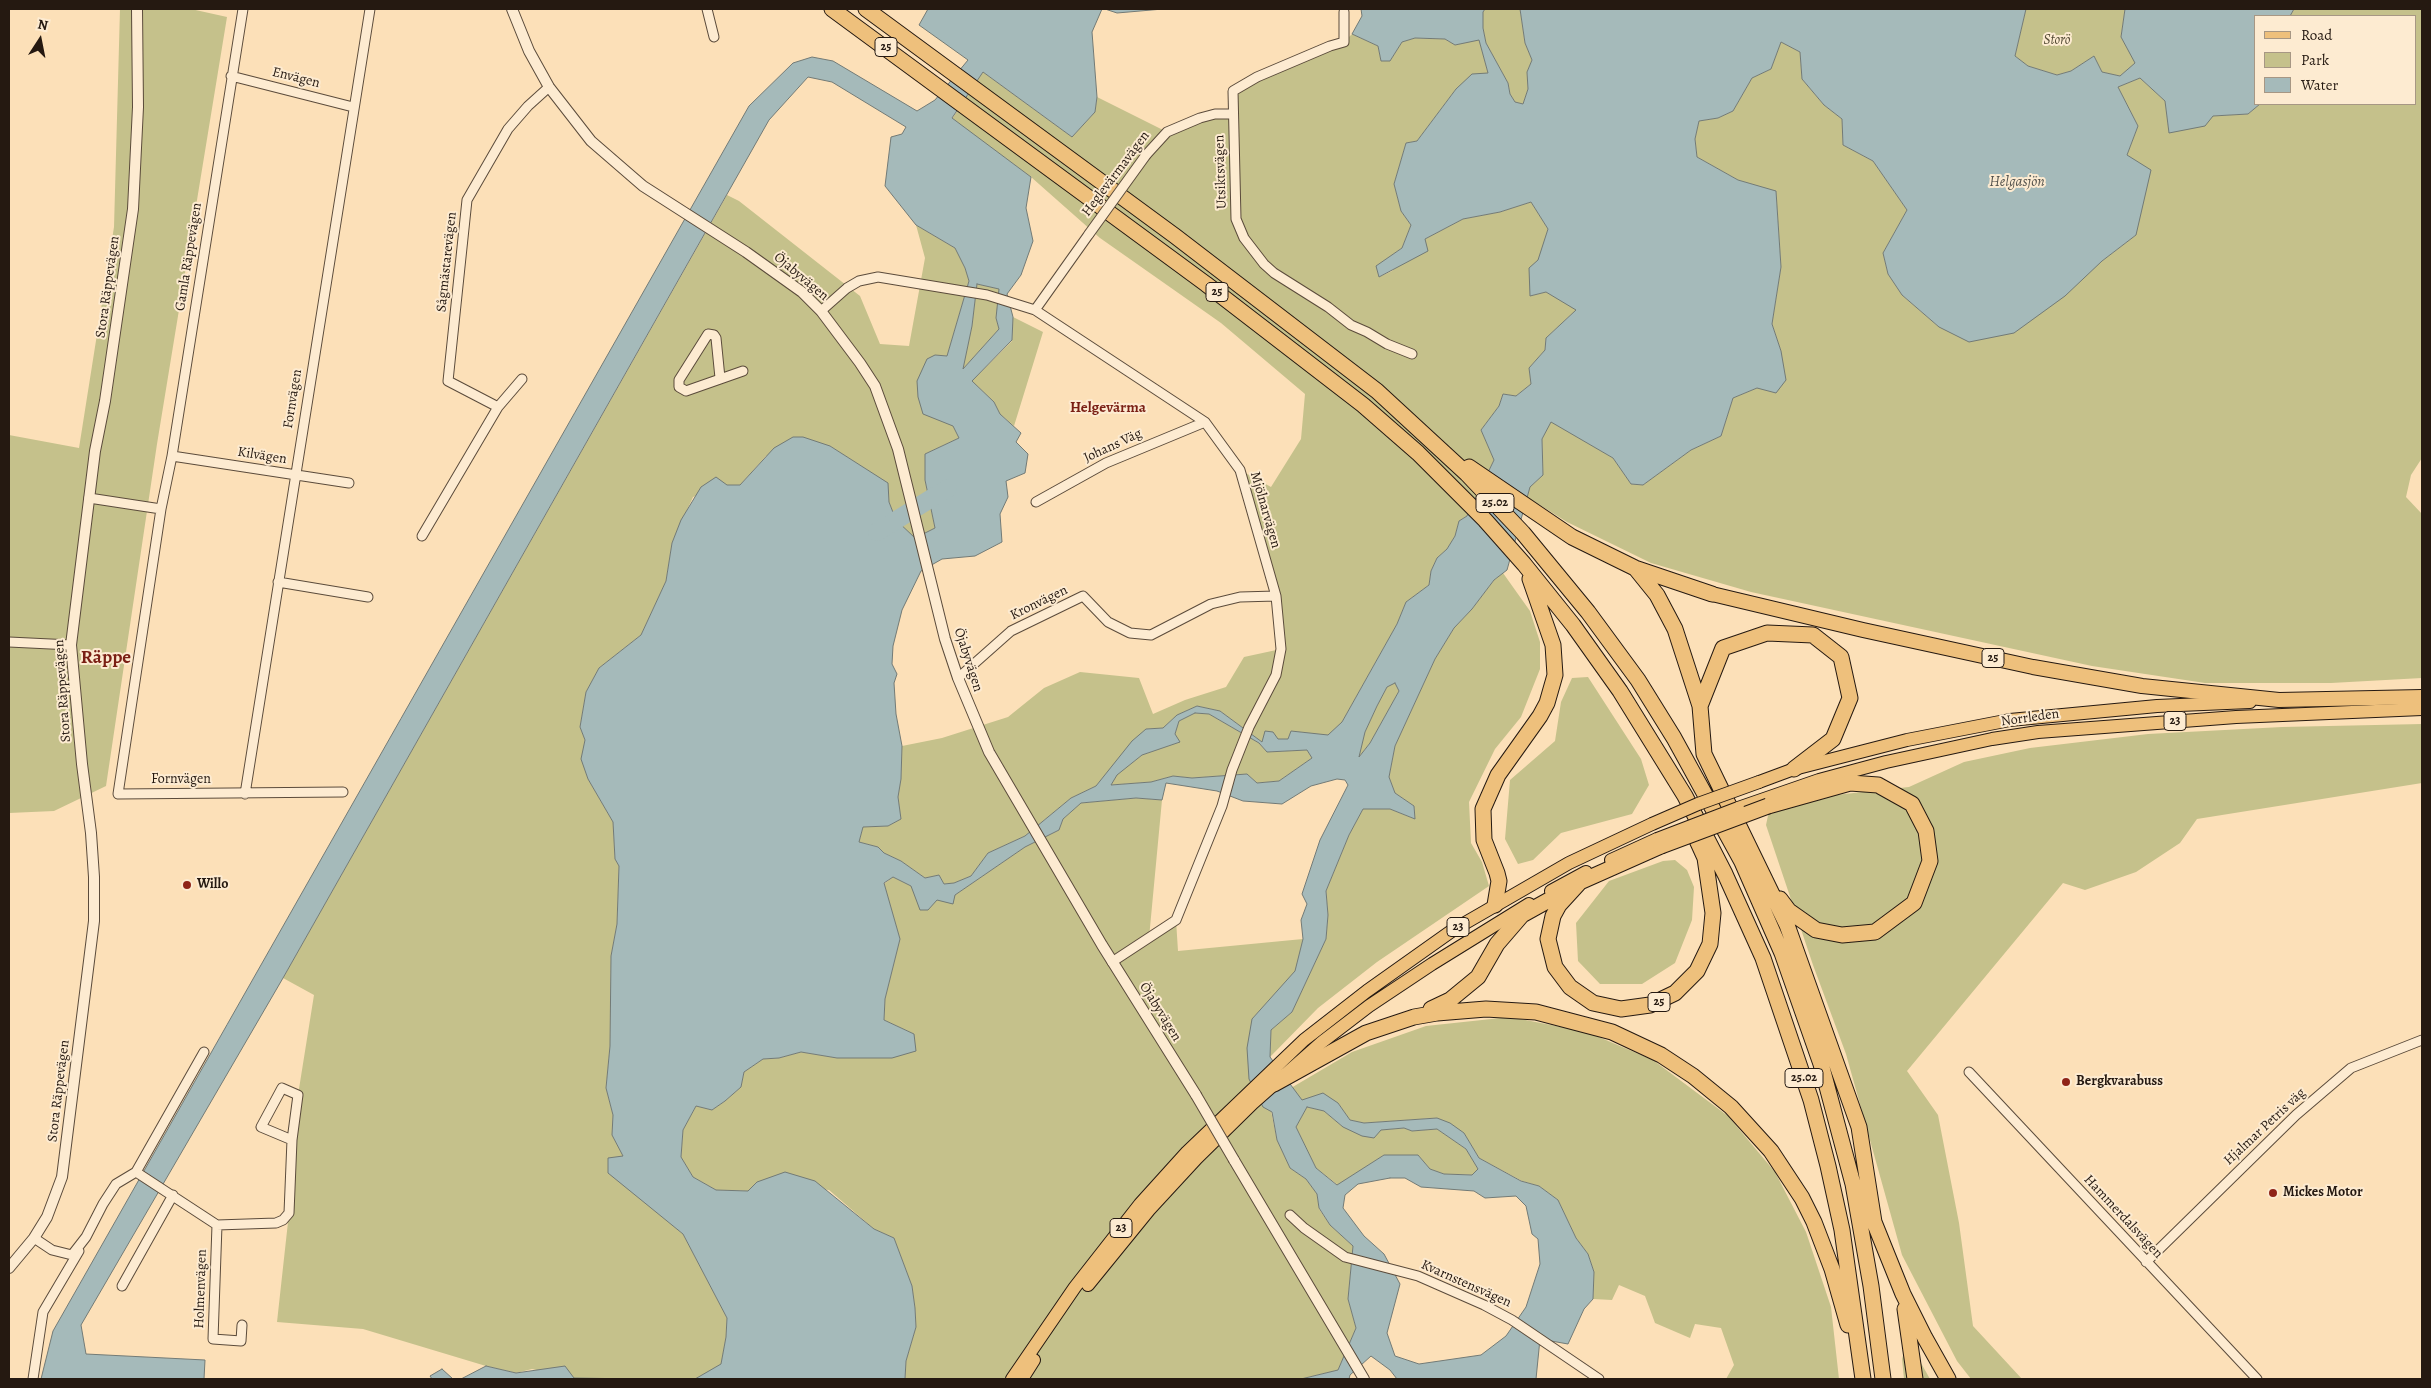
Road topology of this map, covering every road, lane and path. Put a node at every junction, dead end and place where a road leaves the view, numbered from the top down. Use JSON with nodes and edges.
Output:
{"nodes":[{"id":1,"x":137,"y":9,"type":"edge"},
{"id":2,"x":243,"y":9,"type":"edge"},
{"id":3,"x":370,"y":9,"type":"edge"},
{"id":4,"x":512,"y":9,"type":"edge"},
{"id":5,"x":707,"y":9,"type":"edge"},
{"id":6,"x":832,"y":9,"type":"edge"},
{"id":7,"x":866,"y":9,"type":"edge"},
{"id":8,"x":1344,"y":12,"type":"dead end"},
{"id":9,"x":714,"y":37,"type":"dead end"},
{"id":10,"x":232,"y":76,"type":"junction"},
{"id":11,"x":549,"y":87,"type":"junction"},
{"id":12,"x":353,"y":107,"type":"junction"},
{"id":13,"x":1232,"y":114,"type":"junction"},
{"id":14,"x":1035,"y":310,"type":"junction"},
{"id":15,"x":821,"y":311,"type":"junction"},
{"id":16,"x":1412,"y":354,"type":"dead end"},
{"id":17,"x":743,"y":371,"type":"dead end"},
{"id":18,"x":720,"y":378,"type":"junction"},
{"id":19,"x":522,"y":379,"type":"dead end"},
{"id":20,"x":498,"y":407,"type":"junction"},
{"id":21,"x":1205,"y":422,"type":"junction"},
{"id":22,"x":1421,"y":429,"type":"joint"},
{"id":23,"x":172,"y":456,"type":"junction"},
{"id":24,"x":1470,"y":471,"type":"junction"},
{"id":25,"x":295,"y":475,"type":"junction"},
{"id":26,"x":349,"y":483,"type":"dead end"},
{"id":27,"x":89,"y":498,"type":"junction"},
{"id":28,"x":1036,"y":502,"type":"dead end"},
{"id":29,"x":161,"y":509,"type":"junction"},
{"id":30,"x":422,"y":536,"type":"dead end"},
{"id":31,"x":1521,"y":560,"type":"junction"},
{"id":32,"x":1635,"y":568,"type":"junction"},
{"id":33,"x":278,"y":582,"type":"junction"},
{"id":34,"x":1712,"y":594,"type":"joint"},
{"id":35,"x":368,"y":596,"type":"dead end"},
{"id":36,"x":1276,"y":596,"type":"junction"},
{"id":37,"x":9,"y":642,"type":"edge"},
{"id":38,"x":71,"y":646,"type":"junction"},
{"id":39,"x":958,"y":678,"type":"junction"},
{"id":40,"x":2422,"y":697,"type":"edge"},
{"id":41,"x":2279,"y":700,"type":"junction"},
{"id":42,"x":1700,"y":706,"type":"junction"},
{"id":43,"x":2422,"y":710,"type":"edge"},
{"id":44,"x":1794,"y":769,"type":"junction"},
{"id":45,"x":1819,"y":780,"type":"joint"},
{"id":46,"x":344,"y":792,"type":"dead end"},
{"id":47,"x":118,"y":794,"type":"joint"},
{"id":48,"x":245,"y":794,"type":"junction"},
{"id":49,"x":1685,"y":796,"type":"junction"},
{"id":50,"x":1770,"y":802,"type":"junction"},
{"id":51,"x":1659,"y":842,"type":"junction"},
{"id":52,"x":1592,"y":874,"type":"junction"},
{"id":53,"x":1766,"y":879,"type":"junction"},
{"id":54,"x":1494,"y":905,"type":"junction"},
{"id":55,"x":1112,"y":962,"type":"junction"},
{"id":56,"x":1414,"y":1017,"type":"junction"},
{"id":57,"x":2422,"y":1040,"type":"edge"},
{"id":58,"x":204,"y":1052,"type":"dead end"},
{"id":59,"x":1289,"y":1067,"type":"junction"},
{"id":60,"x":1969,"y":1072,"type":"dead end"},
{"id":61,"x":1274,"y":1084,"type":"joint"},
{"id":62,"x":1251,"y":1097,"type":"junction"},
{"id":63,"x":292,"y":1140,"type":"junction"},
{"id":64,"x":136,"y":1172,"type":"junction"},
{"id":65,"x":173,"y":1195,"type":"junction"},
{"id":66,"x":1290,"y":1215,"type":"dead end"},
{"id":67,"x":217,"y":1225,"type":"junction"},
{"id":68,"x":86,"y":1237,"type":"junction"},
{"id":69,"x":34,"y":1238,"type":"junction"},
{"id":70,"x":2146,"y":1262,"type":"junction"},
{"id":71,"x":9,"y":1268,"type":"edge"},
{"id":72,"x":122,"y":1286,"type":"dead end"},
{"id":73,"x":1903,"y":1294,"type":"junction"},
{"id":74,"x":242,"y":1325,"type":"dead end"},
{"id":75,"x":1594,"y":1378,"type":"edge"},
{"id":76,"x":33,"y":1379,"type":"edge"},
{"id":77,"x":1012,"y":1379,"type":"edge"},
{"id":78,"x":1022,"y":1379,"type":"edge"},
{"id":79,"x":1364,"y":1379,"type":"edge"},
{"id":80,"x":1863,"y":1379,"type":"edge"},
{"id":81,"x":1884,"y":1379,"type":"edge"},
{"id":82,"x":1915,"y":1379,"type":"edge"},
{"id":83,"x":1948,"y":1379,"type":"edge"},
{"id":84,"x":2257,"y":1379,"type":"edge"}],
"edges":[{"from":1,"to":27,"type":"street","name":"Stora Räppevägen"},
{"from":2,"to":10,"type":"street","name":"Gamla Räppevägen"},
{"from":3,"to":12,"type":"street","name":"Fornvägen"},
{"from":4,"to":11,"type":"street","name":"Öjabyvägen"},
{"from":5,"to":9,"type":"street"},
{"from":6,"to":31,"type":"highway","number":"25"},
{"from":7,"to":22,"type":"highway","number":"25"},
{"from":8,"to":13,"type":"street"},
{"from":10,"to":12,"type":"street","name":"Envägen"},
{"from":10,"to":23,"type":"street","name":"Gamla Räppevägen"},
{"from":11,"to":15,"type":"street","name":"Öjabyvägen"},
{"from":11,"to":20,"type":"street","name":"Sågmästarevägen"},
{"from":12,"to":25,"type":"street","name":"Fornvägen"},
{"from":13,"to":14,"type":"street","name":"Heglevärmavägen","bridge":true},
{"from":13,"to":16,"type":"street","name":"Utsiktsvägen"},
{"from":14,"to":15,"type":"street","name":"Mjölnarvägen"},
{"from":14,"to":21,"type":"street","name":"Mjölnarvägen"},
{"from":15,"to":39,"type":"street","name":"Öjabyvägen"},
{"from":17,"to":18,"type":"street"},
{"from":18,"to":18,"type":"street"},
{"from":19,"to":20,"type":"street"},
{"from":20,"to":30,"type":"street"},
{"from":21,"to":28,"type":"street","name":"Johans Väg"},
{"from":21,"to":36,"type":"street","name":"Mjölnarvägen"},
{"from":22,"to":24,"type":"highway","number":"25.02"},
{"from":23,"to":25,"type":"street","name":"Kilvägen"},
{"from":23,"to":29,"type":"street","name":"Gamla Räppevägen"},
{"from":24,"to":32,"type":"highway","number":"25"},
{"from":24,"to":81,"type":"highway","number":"25.02"},
{"from":25,"to":26,"type":"street","name":"Kilvägen"},
{"from":25,"to":33,"type":"street","name":"Fornvägen"},
{"from":27,"to":29,"type":"street"},
{"from":27,"to":38,"type":"street","name":"Stora Räppevägen"},
{"from":29,"to":47,"type":"street","name":"Gamla Räppevägen"},
{"from":31,"to":49,"type":"highway","number":"25"},
{"from":31,"to":54,"type":"highway"},
{"from":32,"to":34,"type":"highway","number":"25"},
{"from":32,"to":42,"type":"highway"},
{"from":33,"to":35,"type":"street"},
{"from":33,"to":48,"type":"street","name":"Fornvägen"},
{"from":34,"to":41,"type":"highway","number":"25"},
{"from":36,"to":39,"type":"street","name":"Kronvägen"},
{"from":36,"to":55,"type":"street","name":"Mjölnarvägen"},
{"from":37,"to":38,"type":"street"},
{"from":38,"to":69,"type":"street","name":"Stora Räppevägen"},
{"from":39,"to":55,"type":"street","name":"Öjabyvägen"},
{"from":40,"to":41,"type":"highway","name":"Norrleden","number":"23"},
{"from":41,"to":44,"type":"main road","name":"Norrleden","number":"23"},
{"from":42,"to":44,"type":"highway"},
{"from":42,"to":53,"type":"highway"},
{"from":43,"to":45,"type":"main road","name":"Norrleden","number":"23"},
{"from":44,"to":54,"type":"main road","name":"Norrleden","number":"23","bridge":true},
{"from":45,"to":50,"type":"highway"},
{"from":46,"to":48,"type":"street","name":"Fornvägen"},
{"from":47,"to":48,"type":"street","name":"Fornvägen"},
{"from":49,"to":52,"type":"highway","number":"25"},
{"from":49,"to":80,"type":"highway","number":"25.02"},
{"from":50,"to":51,"type":"highway","bridge":true},
{"from":50,"to":51,"type":"main road","bridge":true},
{"from":50,"to":53,"type":"highway"},
{"from":51,"to":52,"type":"highway"},
{"from":52,"to":56,"type":"highway"},
{"from":52,"to":59,"type":"main road","number":"23"},
{"from":53,"to":73,"type":"highway"},
{"from":54,"to":59,"type":"main road","number":"23"},
{"from":55,"to":79,"type":"street","name":"Öjabyvägen","bridge":true},
{"from":56,"to":59,"type":"highway"},
{"from":56,"to":80,"type":"highway"},
{"from":57,"to":70,"type":"street","name":"Hjalmar Petris väg"},
{"from":58,"to":64,"type":"street"},
{"from":59,"to":61,"type":"highway"},
{"from":59,"to":62,"type":"main road","number":"23"},
{"from":60,"to":70,"type":"street","name":"Hammerdalsvägen"},
{"from":61,"to":62,"type":"main road","number":"23"},
{"from":62,"to":77,"type":"main road","number":"23"},
{"from":62,"to":78,"type":"main road","number":"23"},
{"from":63,"to":63,"type":"street"},
{"from":63,"to":67,"type":"street"},
{"from":64,"to":65,"type":"street"},
{"from":64,"to":68,"type":"street"},
{"from":65,"to":67,"type":"street"},
{"from":65,"to":72,"type":"street"},
{"from":66,"to":75,"type":"street","name":"Kvarnstensvägen"},
{"from":67,"to":74,"type":"street","name":"Holmenvägen"},
{"from":68,"to":69,"type":"street"},
{"from":68,"to":76,"type":"street"},
{"from":69,"to":71,"type":"street","name":"Stora Räppevägen"},
{"from":70,"to":84,"type":"street","name":"Hammerdalsvägen"},
{"from":73,"to":82,"type":"highway"},
{"from":73,"to":83,"type":"highway"}]}
